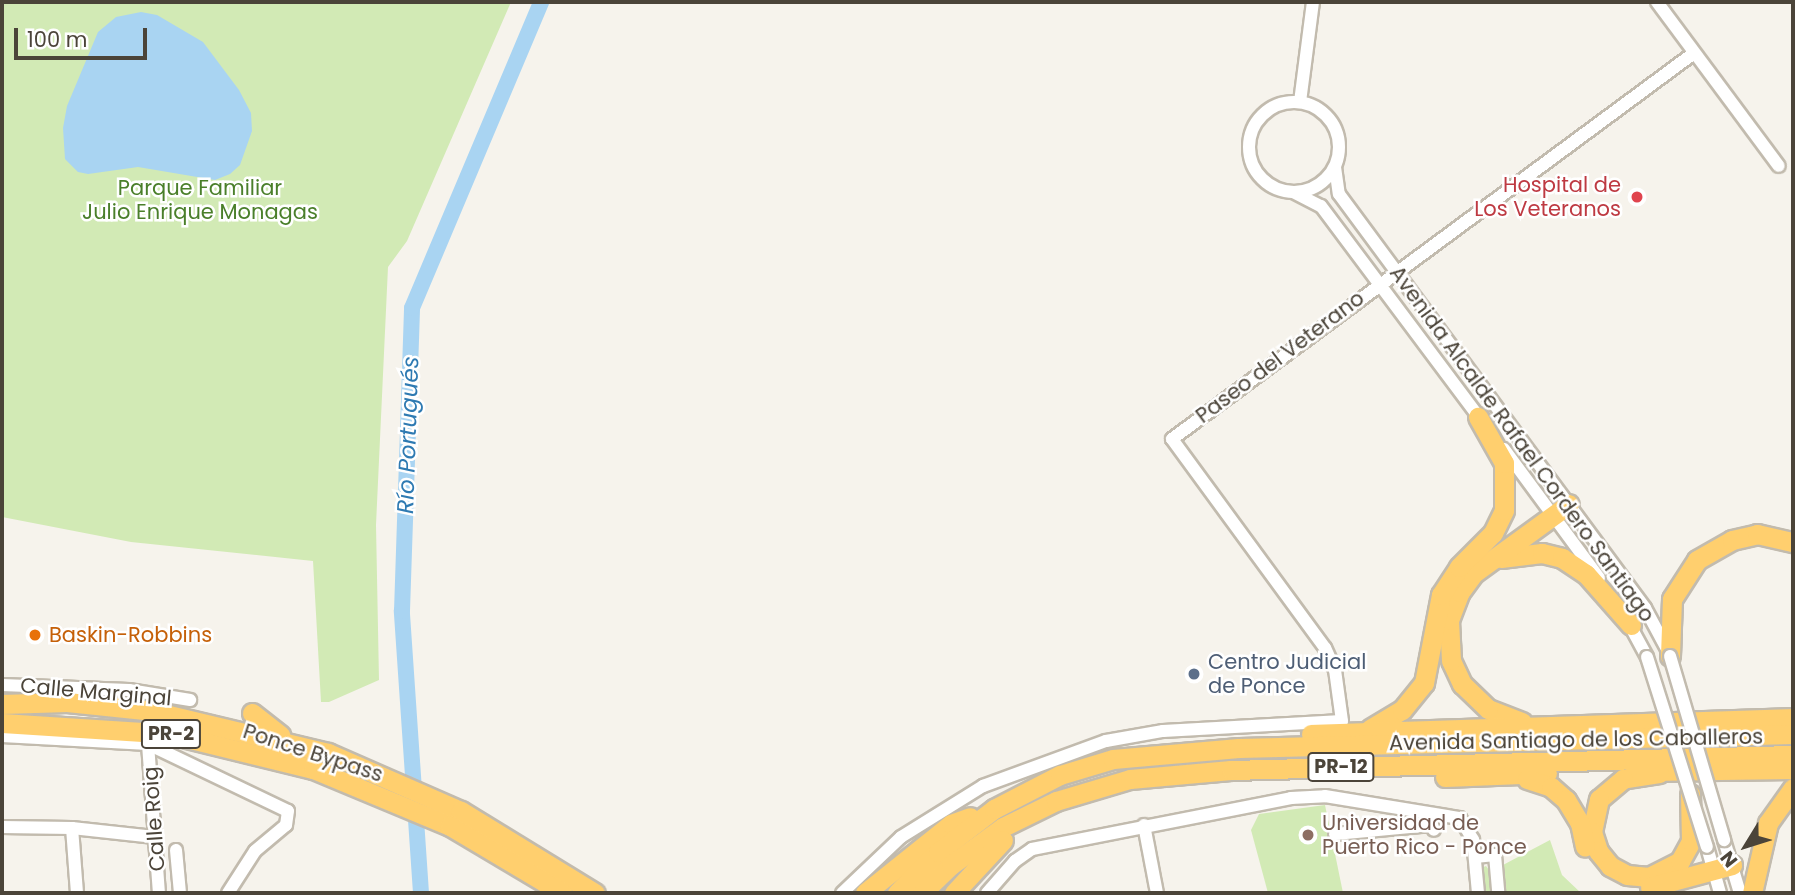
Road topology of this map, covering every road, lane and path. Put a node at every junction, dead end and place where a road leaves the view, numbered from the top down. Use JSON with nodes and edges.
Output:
{"nodes":[{"id":1,"x":1313,"y":2,"type":"edge"},
{"id":2,"x":1657,"y":2,"type":"edge"},
{"id":3,"x":1694,"y":53,"type":"junction"},
{"id":4,"x":1300,"y":102,"type":"junction"},
{"id":5,"x":1779,"y":166,"type":"dead end"},
{"id":6,"x":1335,"y":167,"type":"junction"},
{"id":7,"x":1293,"y":192,"type":"junction"},
{"id":8,"x":1395,"y":270,"type":"junction"},
{"id":9,"x":1379,"y":282,"type":"junction"},
{"id":10,"x":1478,"y":417,"type":"junction"},
{"id":11,"x":1562,"y":510,"type":"junction"},
{"id":12,"x":1793,"y":542,"type":"edge"},
{"id":13,"x":1493,"y":560,"type":"junction"},
{"id":14,"x":1631,"y":625,"type":"junction"},
{"id":15,"x":1670,"y":656,"type":"junction"},
{"id":16,"x":2,"y":685,"type":"edge"},
{"id":17,"x":57,"y":694,"type":"junction"},
{"id":18,"x":190,"y":700,"type":"dead end"},
{"id":19,"x":2,"y":704,"type":"edge"},
{"id":20,"x":1793,"y":707,"type":"edge"},
{"id":21,"x":252,"y":713,"type":"dead end"},
{"id":22,"x":1793,"y":718,"type":"edge"},
{"id":23,"x":1724,"y":720,"type":"junction"},
{"id":24,"x":2,"y":723,"type":"edge"},
{"id":25,"x":1533,"y":725,"type":"junction"},
{"id":26,"x":1367,"y":730,"type":"junction"},
{"id":27,"x":1793,"y":734,"type":"edge"},
{"id":28,"x":2,"y":736,"type":"edge"},
{"id":29,"x":289,"y":742,"type":"junction"},
{"id":30,"x":148,"y":744,"type":"junction"},
{"id":31,"x":1239,"y":748,"type":"junction"},
{"id":32,"x":1793,"y":755,"type":"edge"},
{"id":33,"x":1357,"y":767,"type":"junction"},
{"id":34,"x":1793,"y":769,"type":"edge"},
{"id":35,"x":1663,"y":772,"type":"junction"},
{"id":36,"x":1516,"y":777,"type":"junction"},
{"id":37,"x":1690,"y":786,"type":"joint"},
{"id":38,"x":1793,"y":788,"type":"edge"},
{"id":39,"x":1056,"y":801,"type":"junction"},
{"id":40,"x":994,"y":809,"type":"junction"},
{"id":41,"x":1429,"y":811,"type":"junction"},
{"id":42,"x":1144,"y":825,"type":"junction"},
{"id":43,"x":2,"y":827,"type":"edge"},
{"id":44,"x":72,"y":828,"type":"junction"},
{"id":45,"x":1335,"y":834,"type":"dead end"},
{"id":46,"x":155,"y":837,"type":"junction"},
{"id":47,"x":1698,"y":847,"type":"junction"},
{"id":48,"x":176,"y":850,"type":"dead end"},
{"id":49,"x":1475,"y":857,"type":"junction"},
{"id":50,"x":1732,"y":866,"type":"junction"},
{"id":51,"x":1713,"y":872,"type":"junction"},
{"id":52,"x":1671,"y":883,"type":"junction"},
{"id":53,"x":989,"y":892,"type":"edge"},
{"id":54,"x":77,"y":893,"type":"edge"},
{"id":55,"x":159,"y":893,"type":"edge"},
{"id":56,"x":180,"y":893,"type":"edge"},
{"id":57,"x":228,"y":893,"type":"edge"},
{"id":58,"x":563,"y":893,"type":"edge"},
{"id":59,"x":595,"y":893,"type":"edge"},
{"id":60,"x":842,"y":893,"type":"edge"},
{"id":61,"x":865,"y":893,"type":"edge"},
{"id":62,"x":897,"y":893,"type":"edge"},
{"id":63,"x":922,"y":893,"type":"edge"},
{"id":64,"x":954,"y":893,"type":"edge"},
{"id":65,"x":1157,"y":893,"type":"edge"},
{"id":66,"x":1478,"y":893,"type":"edge"},
{"id":67,"x":1498,"y":893,"type":"edge"},
{"id":68,"x":1699,"y":893,"type":"edge"},
{"id":69,"x":1720,"y":893,"type":"edge"},
{"id":70,"x":1740,"y":893,"type":"edge"},
{"id":71,"x":1752,"y":893,"type":"edge"}],
"edges":[{"from":1,"to":4,"type":"street"},
{"from":2,"to":3,"type":"street"},
{"from":3,"to":5,"type":"street"},
{"from":3,"to":8,"type":"street","name":"Paseo del Veterano"},
{"from":4,"to":6,"type":"street"},
{"from":4,"to":7,"type":"street"},
{"from":6,"to":7,"type":"street"},
{"from":6,"to":8,"type":"street","name":"Avenida Alcalde Rafael Cordero Santiago"},
{"from":7,"to":9,"type":"street","name":"Avenida Alcalde Rafael Cordero Santiago"},
{"from":8,"to":9,"type":"street","name":"Paseo del Veterano"},
{"from":8,"to":11,"type":"street","name":"Avenida Alcalde Rafael Cordero Santiago"},
{"from":9,"to":10,"type":"street","name":"Avenida Alcalde Rafael Cordero Santiago"},
{"from":9,"to":60,"type":"street","name":"Paseo del Veterano"},
{"from":10,"to":11,"type":"street","name":"Avenida Alcalde Rafael Cordero Santiago"},
{"from":10,"to":26,"type":"highway"},
{"from":11,"to":13,"type":"highway"},
{"from":11,"to":14,"type":"street","name":"Avenida Alcalde Rafael Cordero Santiago"},
{"from":11,"to":15,"type":"street","name":"Avenida Alcalde Rafael Cordero Santiago"},
{"from":12,"to":15,"type":"highway"},
{"from":13,"to":14,"type":"highway"},
{"from":13,"to":25,"type":"highway"},
{"from":14,"to":37,"type":"street","name":"Avenida Alcalde Rafael Cordero Santiago","bridge":true},
{"from":15,"to":50,"type":"street","name":"Avenida Alcalde Rafael Cordero Santiago","bridge":true},
{"from":16,"to":17,"type":"street","name":"Calle Marginal"},
{"from":17,"to":18,"type":"street","name":"Calle Marginal"},
{"from":17,"to":19,"type":"highway","name":"Ponce Bypass","number":"PR-2"},
{"from":17,"to":29,"type":"highway","name":"Ponce Bypass","number":"PR-2"},
{"from":20,"to":23,"type":"highway"},
{"from":21,"to":29,"type":"highway"},
{"from":22,"to":23,"type":"highway"},
{"from":23,"to":25,"type":"highway"},
{"from":24,"to":58,"type":"highway","name":"Ponce Bypass","number":"PR-2"},
{"from":25,"to":26,"type":"highway"},
{"from":26,"to":31,"type":"highway"},
{"from":27,"to":31,"type":"highway","name":"Avenida Santiago de los Caballeros","number":"PR-12"},
{"from":28,"to":30,"type":"street"},
{"from":29,"to":59,"type":"highway","name":"Ponce Bypass","number":"PR-2"},
{"from":30,"to":46,"type":"street","name":"Calle Roig"},
{"from":30,"to":57,"type":"street"},
{"from":31,"to":40,"type":"highway","name":"Avenida Santiago de los Caballeros","number":"PR-12"},
{"from":32,"to":33,"type":"highway","name":"Avenida Santiago de los Caballeros","number":"PR-12"},
{"from":33,"to":36,"type":"highway"},
{"from":33,"to":39,"type":"highway","name":"Avenida Santiago de los Caballeros","number":"PR-12"},
{"from":34,"to":35,"type":"highway"},
{"from":35,"to":36,"type":"highway"},
{"from":35,"to":47,"type":"highway"},
{"from":36,"to":52,"type":"highway"},
{"from":37,"to":47,"type":"highway","bridge":true},
{"from":38,"to":71,"type":"highway"},
{"from":39,"to":63,"type":"highway","name":"Avenida Santiago de los Caballeros","number":"PR-12"},
{"from":39,"to":64,"type":"highway"},
{"from":40,"to":61,"type":"highway"},
{"from":40,"to":62,"type":"highway","name":"Avenida Santiago de los Caballeros","number":"PR-12"},
{"from":41,"to":42,"type":"street"},
{"from":41,"to":45,"type":"street"},
{"from":41,"to":49,"type":"street"},
{"from":42,"to":53,"type":"street"},
{"from":42,"to":65,"type":"street"},
{"from":43,"to":44,"type":"street"},
{"from":44,"to":46,"type":"street"},
{"from":44,"to":54,"type":"street"},
{"from":46,"to":55,"type":"street","name":"Calle Roig"},
{"from":47,"to":51,"type":"street"},
{"from":48,"to":56,"type":"street"},
{"from":49,"to":66,"type":"street"},
{"from":49,"to":67,"type":"street"},
{"from":50,"to":51,"type":"highway"},
{"from":50,"to":70,"type":"street","name":"Avenida Alcalde Rafael Cordero Santiago"},
{"from":51,"to":52,"type":"highway"},
{"from":51,"to":69,"type":"street"},
{"from":52,"to":68,"type":"highway"}]}
